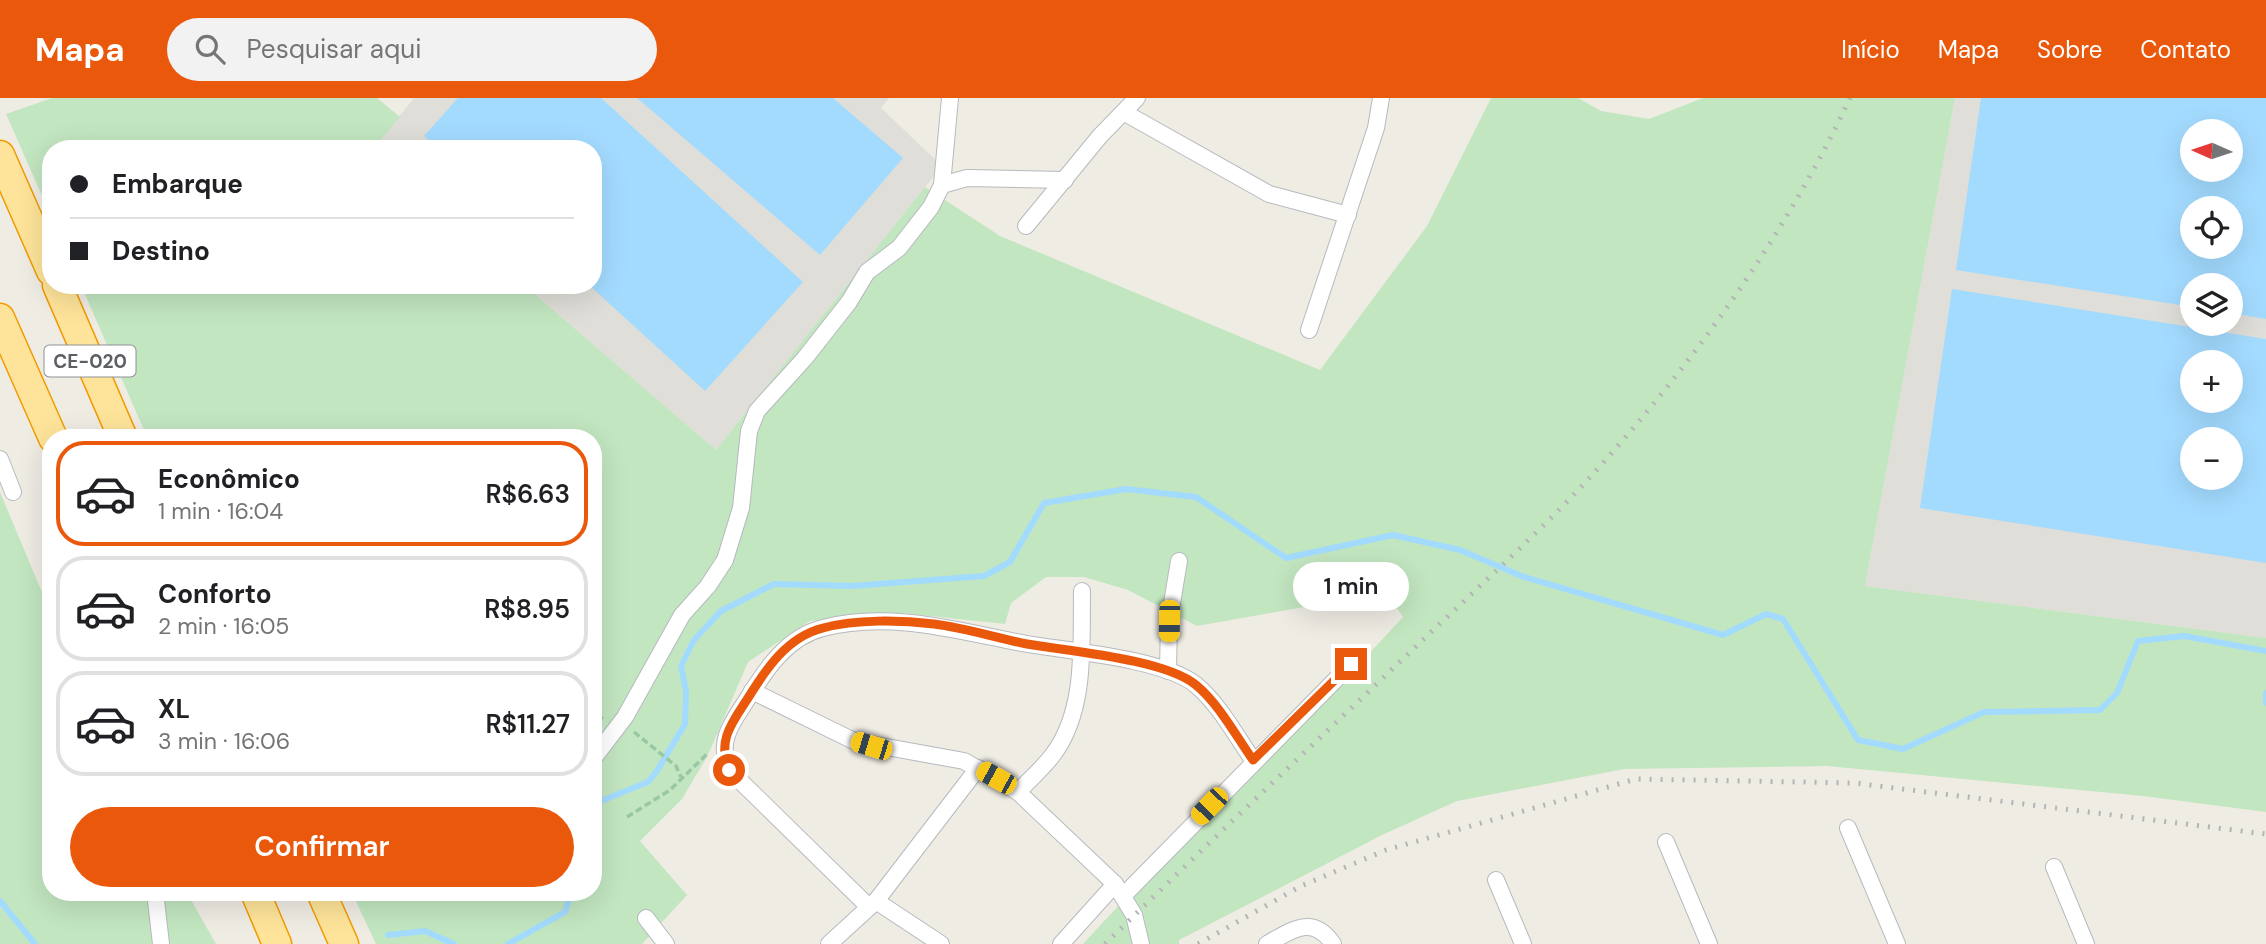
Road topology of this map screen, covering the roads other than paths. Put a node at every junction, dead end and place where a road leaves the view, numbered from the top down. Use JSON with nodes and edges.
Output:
{"nodes":[{"id":1,"x":950,"y":98,"type":"edge"},
{"id":2,"x":1137,"y":98,"type":"edge"},
{"id":3,"x":1381,"y":98,"type":"edge"},
{"id":4,"x":1125,"y":113,"type":"junction"},
{"id":5,"x":0,"y":155,"type":"edge"},
{"id":6,"x":1065,"y":180,"type":"junction"},
{"id":7,"x":942,"y":185,"type":"junction"},
{"id":8,"x":1348,"y":215,"type":"junction"},
{"id":9,"x":1026,"y":226,"type":"dead end"},
{"id":10,"x":42,"y":251,"type":"edge"},
{"id":11,"x":61,"y":294,"type":"edge"},
{"id":12,"x":0,"y":318,"type":"edge"},
{"id":13,"x":1309,"y":330,"type":"dead end"},
{"id":14,"x":49,"y":429,"type":"edge"},
{"id":15,"x":119,"y":429,"type":"edge"},
{"id":16,"x":0,"y":459,"type":"edge"},
{"id":17,"x":13,"y":492,"type":"dead end"},
{"id":18,"x":1179,"y":561,"type":"dead end"},
{"id":19,"x":1082,"y":591,"type":"dead end"},
{"id":20,"x":1081,"y":651,"type":"junction"},
{"id":21,"x":1351,"y":664,"type":"dead end"},
{"id":22,"x":1168,"y":671,"type":"junction"},
{"id":23,"x":752,"y":691,"type":"junction"},
{"id":24,"x":602,"y":748,"type":"edge"},
{"id":25,"x":1253,"y":760,"type":"junction"},
{"id":26,"x":978,"y":768,"type":"junction"},
{"id":27,"x":1018,"y":792,"type":"junction"},
{"id":28,"x":1848,"y":828,"type":"dead end"},
{"id":29,"x":1667,"y":842,"type":"dead end"},
{"id":30,"x":2054,"y":867,"type":"dead end"},
{"id":31,"x":1496,"y":880,"type":"dead end"},
{"id":32,"x":1119,"y":890,"type":"junction"},
{"id":33,"x":156,"y":901,"type":"edge"},
{"id":34,"x":259,"y":901,"type":"edge"},
{"id":35,"x":325,"y":901,"type":"edge"},
{"id":36,"x":872,"y":904,"type":"junction"},
{"id":37,"x":646,"y":918,"type":"dead end"},
{"id":38,"x":938,"y":943,"type":"edge"},
{"id":39,"x":161,"y":944,"type":"edge"},
{"id":40,"x":277,"y":944,"type":"edge"},
{"id":41,"x":344,"y":944,"type":"edge"},
{"id":42,"x":666,"y":944,"type":"edge"},
{"id":43,"x":829,"y":944,"type":"edge"},
{"id":44,"x":1061,"y":944,"type":"edge"},
{"id":45,"x":1141,"y":944,"type":"edge"},
{"id":46,"x":1267,"y":944,"type":"edge"},
{"id":47,"x":1333,"y":944,"type":"edge"},
{"id":48,"x":1523,"y":944,"type":"edge"},
{"id":49,"x":1709,"y":944,"type":"edge"},
{"id":50,"x":1897,"y":944,"type":"edge"},
{"id":51,"x":2087,"y":944,"type":"edge"}],
"edges":[{"from":1,"to":7,"type":"street"},
{"from":2,"to":4,"type":"street"},
{"from":3,"to":8,"type":"street"},
{"from":4,"to":6,"type":"street"},
{"from":4,"to":8,"type":"street"},
{"from":5,"to":10,"type":"highway"},
{"from":6,"to":7,"type":"street"},
{"from":6,"to":9,"type":"street"},
{"from":7,"to":24,"type":"street"},
{"from":8,"to":13,"type":"street"},
{"from":11,"to":15,"type":"highway","number":"CE-020"},
{"from":12,"to":14,"type":"highway","number":"CE-020"},
{"from":16,"to":17,"type":"street"},
{"from":18,"to":22,"type":"street"},
{"from":19,"to":20,"type":"street"},
{"from":20,"to":22,"type":"street"},
{"from":20,"to":23,"type":"street"},
{"from":20,"to":27,"type":"street"},
{"from":21,"to":25,"type":"street"},
{"from":22,"to":25,"type":"street"},
{"from":23,"to":26,"type":"street"},
{"from":23,"to":36,"type":"street"},
{"from":25,"to":32,"type":"street"},
{"from":26,"to":27,"type":"street"},
{"from":26,"to":36,"type":"street"},
{"from":27,"to":32,"type":"street"},
{"from":28,"to":50,"type":"street"},
{"from":29,"to":49,"type":"street"},
{"from":30,"to":51,"type":"street"},
{"from":31,"to":48,"type":"street"},
{"from":32,"to":44,"type":"street"},
{"from":32,"to":45,"type":"street"},
{"from":33,"to":39,"type":"street"},
{"from":34,"to":40,"type":"highway"},
{"from":35,"to":41,"type":"highway"},
{"from":36,"to":38,"type":"street"},
{"from":36,"to":43,"type":"street"},
{"from":37,"to":42,"type":"street"},
{"from":46,"to":47,"type":"street"}]}
